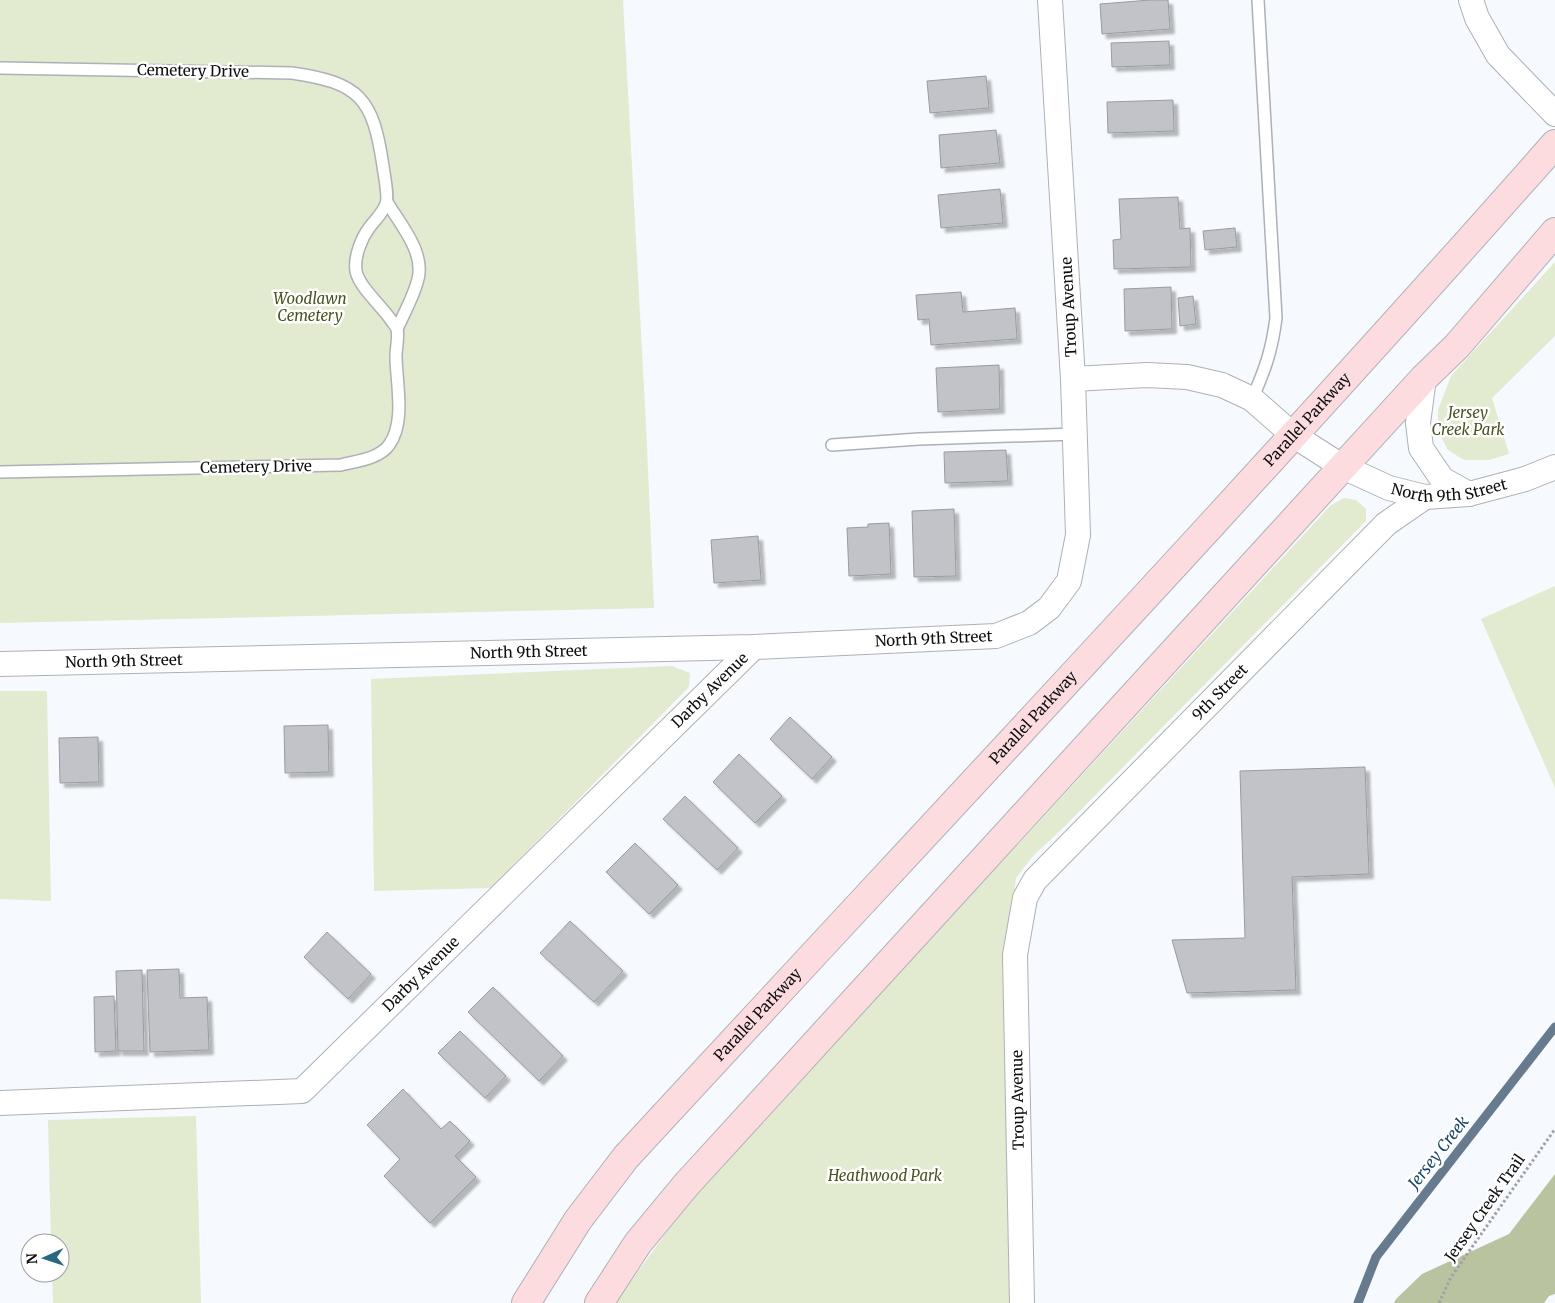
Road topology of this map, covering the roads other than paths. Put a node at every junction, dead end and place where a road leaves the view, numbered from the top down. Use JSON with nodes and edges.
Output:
{"nodes":[{"id":1,"x":1050,"y":0,"type":"edge"},
{"id":2,"x":1258,"y":0,"type":"edge"},
{"id":3,"x":1472,"y":0,"type":"edge"},
{"id":4,"x":0,"y":68,"type":"edge"},
{"id":5,"x":1555,"y":114,"type":"edge"},
{"id":6,"x":1555,"y":144,"type":"edge"},
{"id":7,"x":387,"y":202,"type":"junction"},
{"id":8,"x":1555,"y":232,"type":"edge"},
{"id":9,"x":397,"y":329,"type":"junction"},
{"id":10,"x":1424,"y":378,"type":"junction"},
{"id":11,"x":1073,"y":379,"type":"junction"},
{"id":12,"x":1252,"y":399,"type":"junction"},
{"id":13,"x":1075,"y":434,"type":"junction"},
{"id":14,"x":1293,"y":435,"type":"junction"},
{"id":15,"x":832,"y":445,"type":"dead end"},
{"id":16,"x":1343,"y":467,"type":"junction"},
{"id":17,"x":1555,"y":467,"type":"edge"},
{"id":18,"x":0,"y":472,"type":"edge"},
{"id":19,"x":1469,"y":494,"type":"junction"},
{"id":20,"x":1425,"y":497,"type":"junction"},
{"id":21,"x":1049,"y":608,"type":"joint"},
{"id":22,"x":754,"y":647,"type":"junction"},
{"id":23,"x":0,"y":664,"type":"edge"},
{"id":24,"x":1025,"y":898,"type":"joint"},
{"id":25,"x":0,"y":1102,"type":"edge"},
{"id":26,"x":526,"y":1303,"type":"edge"},
{"id":27,"x":599,"y":1303,"type":"edge"},
{"id":28,"x":1022,"y":1303,"type":"edge"}],
"edges":[{"from":1,"to":11,"type":"street","name":"Troup Avenue"},
{"from":2,"to":12,"type":"lane"},
{"from":3,"to":5,"type":"street"},
{"from":4,"to":7,"type":"lane","name":"Cemetery Drive"},
{"from":6,"to":14,"type":"main road","name":"Parallel Parkway"},
{"from":7,"to":9,"type":"lane","name":"Cemetery Drive"},
{"from":7,"to":9,"type":"lane"},
{"from":8,"to":10,"type":"main road"},
{"from":9,"to":18,"type":"lane","name":"Cemetery Drive"},
{"from":10,"to":16,"type":"main road"},
{"from":10,"to":19,"type":"street"},
{"from":11,"to":12,"type":"street"},
{"from":11,"to":13,"type":"street","name":"Troup Avenue"},
{"from":12,"to":14,"type":"street"},
{"from":13,"to":15,"type":"lane"},
{"from":13,"to":21,"type":"street","name":"Troup Avenue"},
{"from":14,"to":16,"type":"street"},
{"from":14,"to":26,"type":"main road","name":"Parallel Parkway"},
{"from":16,"to":20,"type":"street","name":"North 9th Street"},
{"from":16,"to":27,"type":"main road"},
{"from":17,"to":19,"type":"street","name":"North 9th Street"},
{"from":19,"to":20,"type":"street","name":"North 9th Street"},
{"from":20,"to":24,"type":"street","name":"9th Street"},
{"from":21,"to":22,"type":"street","name":"North 9th Street"},
{"from":22,"to":23,"type":"street","name":"North 9th Street"},
{"from":22,"to":25,"type":"street","name":"Darby Avenue"},
{"from":24,"to":28,"type":"street","name":"Troup Avenue"}]}
